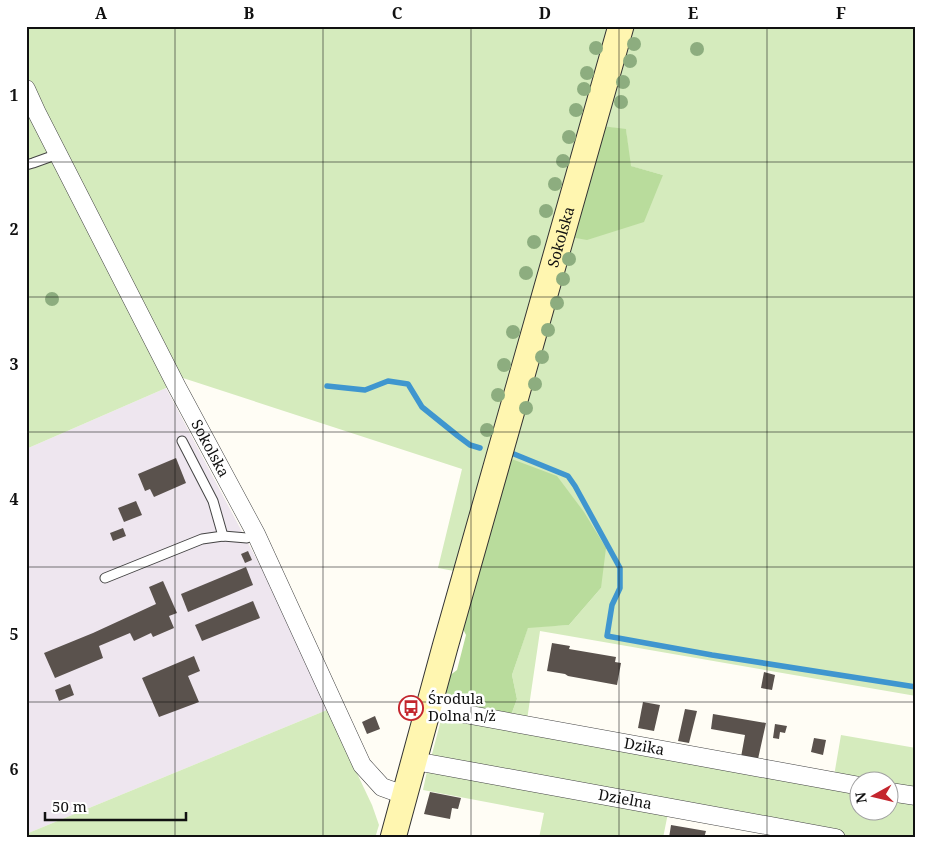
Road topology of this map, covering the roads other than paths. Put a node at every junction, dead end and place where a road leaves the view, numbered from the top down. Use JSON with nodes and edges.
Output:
{"nodes":[{"id":1,"x":621,"y":26,"type":"edge"},
{"id":2,"x":26,"y":89,"type":"edge"},
{"id":3,"x":58,"y":154,"type":"junction"},
{"id":4,"x":26,"y":165,"type":"edge"},
{"id":5,"x":182,"y":441,"type":"dead end"},
{"id":6,"x":256,"y":534,"type":"junction"},
{"id":7,"x":223,"y":536,"type":"junction"},
{"id":8,"x":105,"y":578,"type":"dead end"},
{"id":9,"x":429,"y":706,"type":"junction"},
{"id":10,"x":414,"y":759,"type":"junction"},
{"id":11,"x":850,"y":784,"type":"edge"},
{"id":12,"x":900,"y":794,"type":"edge"},
{"id":13,"x":404,"y":795,"type":"junction"},
{"id":14,"x":916,"y":796,"type":"edge"},
{"id":15,"x":393,"y":838,"type":"edge"},
{"id":16,"x":836,"y":838,"type":"edge"}],
"edges":[{"from":1,"to":9,"type":"street","name":"Sokolska"},
{"from":2,"to":3,"type":"street","name":"Sokolska"},
{"from":3,"to":4,"type":"lane"},
{"from":3,"to":6,"type":"street","name":"Sokolska"},
{"from":5,"to":7,"type":"lane"},
{"from":6,"to":7,"type":"lane"},
{"from":6,"to":13,"type":"street","name":"Sokolska"},
{"from":7,"to":8,"type":"lane"},
{"from":9,"to":10,"type":"street","name":"Sokolska"},
{"from":9,"to":11,"type":"street","name":"Dzika"},
{"from":10,"to":13,"type":"street","name":"Sokolska"},
{"from":10,"to":16,"type":"street","name":"Dzielna"},
{"from":12,"to":14,"type":"street"},
{"from":13,"to":15,"type":"street","name":"Sokolska"}]}
